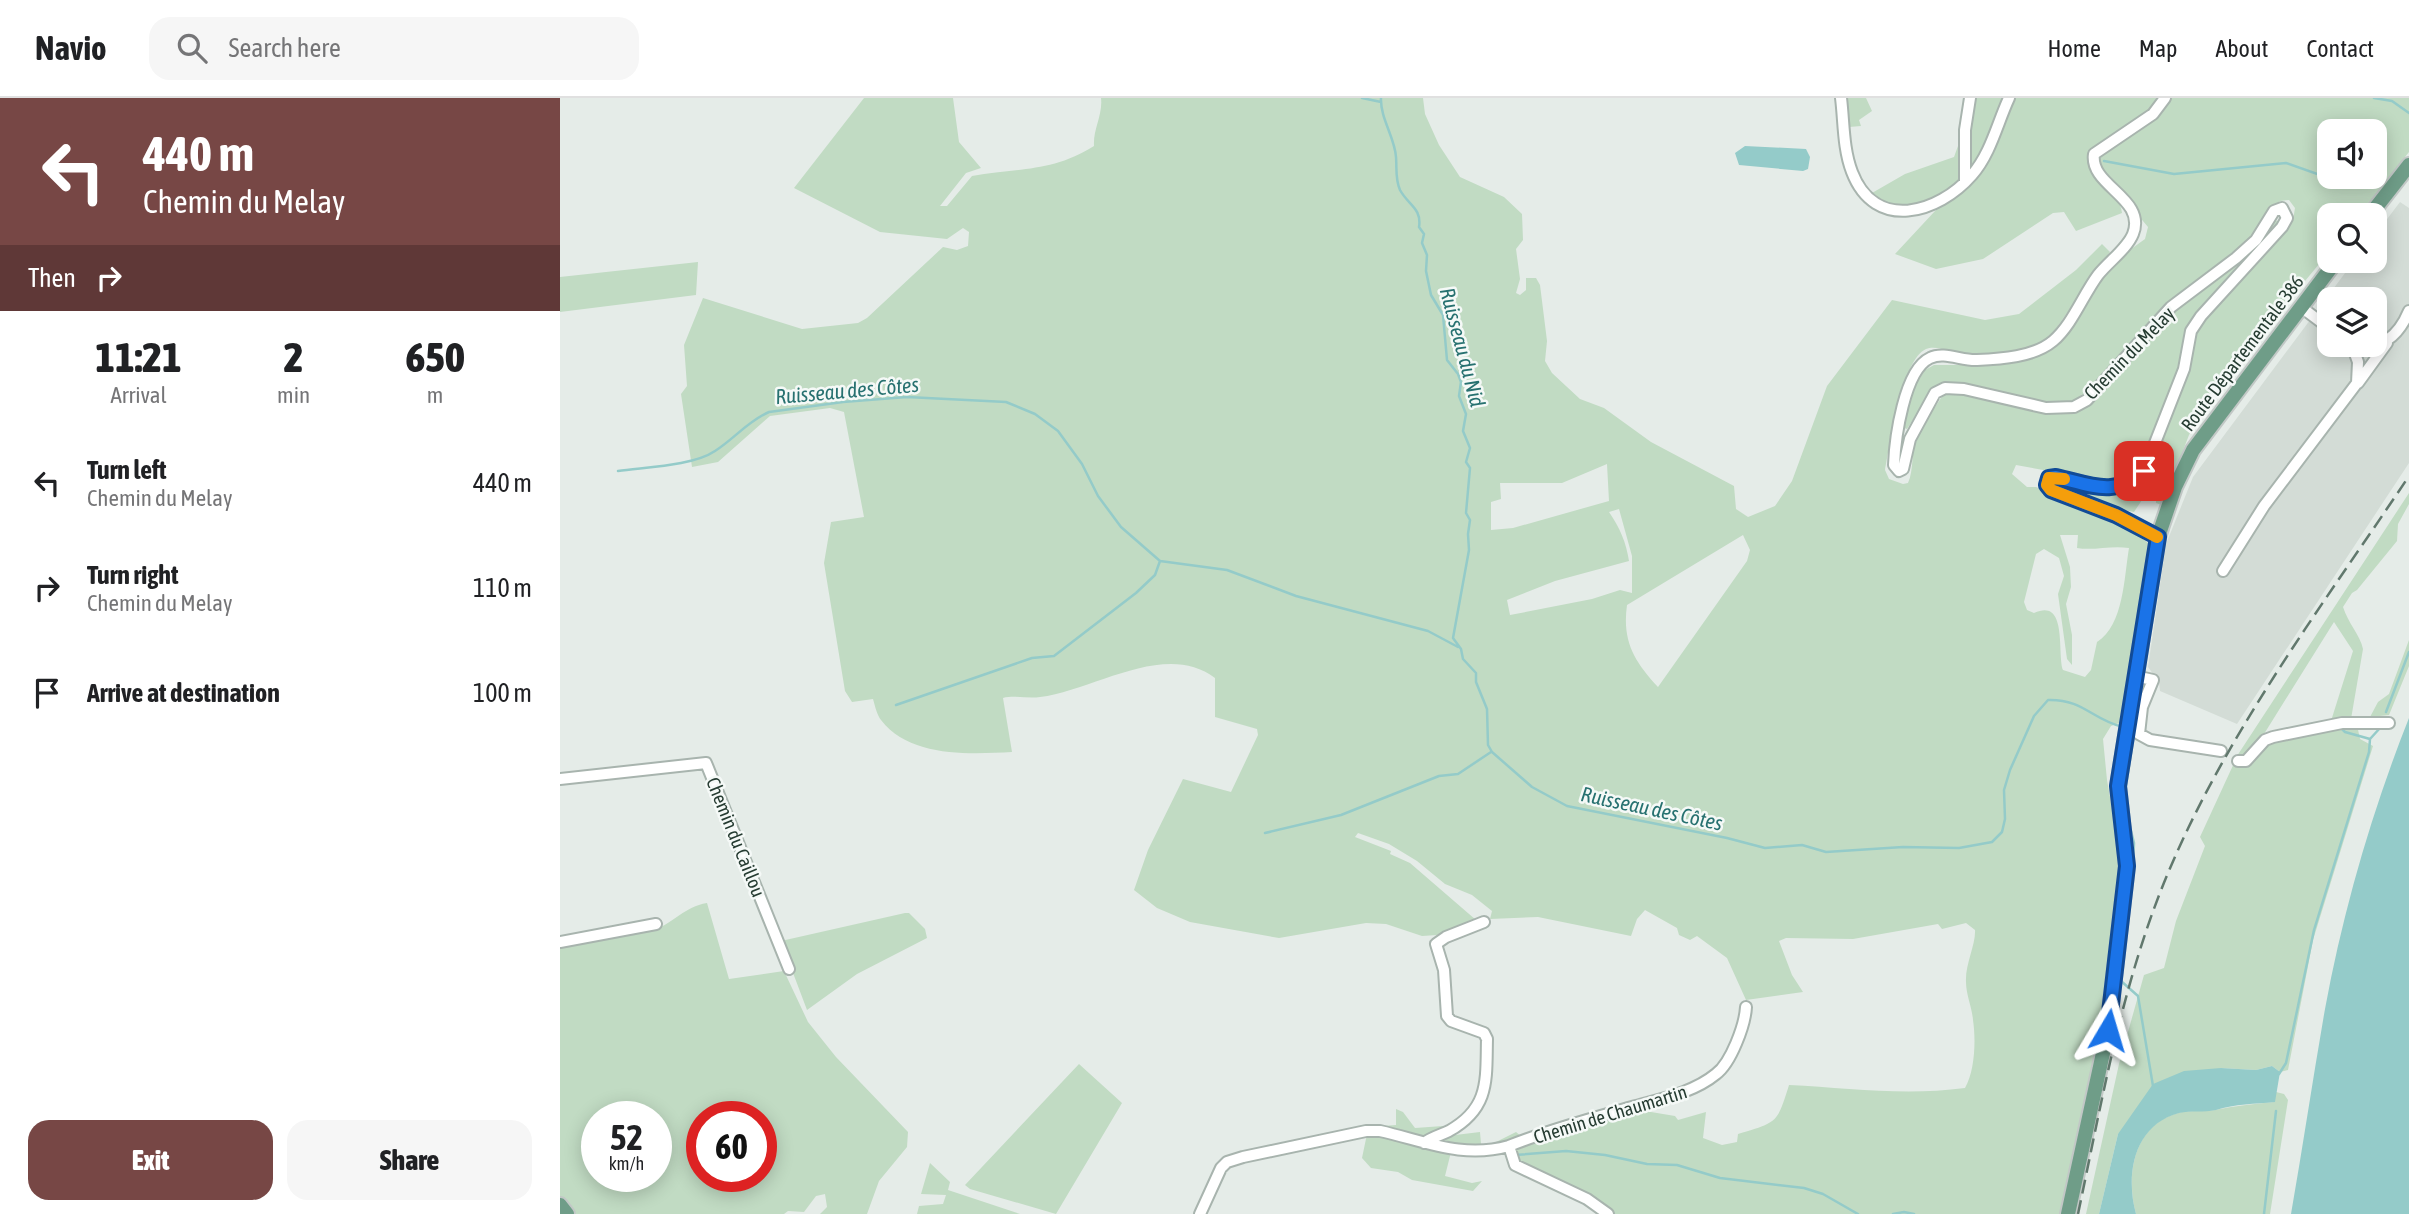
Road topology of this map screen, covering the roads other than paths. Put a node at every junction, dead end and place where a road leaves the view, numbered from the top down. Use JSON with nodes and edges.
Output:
{"nodes":[{"id":1,"x":1841,"y":98,"type":"edge"},
{"id":2,"x":1969,"y":98,"type":"edge"},
{"id":3,"x":2009,"y":98,"type":"edge"},
{"id":4,"x":2165,"y":98,"type":"edge"},
{"id":5,"x":2409,"y":165,"type":"edge"},
{"id":6,"x":1965,"y":182,"type":"junction"},
{"id":7,"x":2379,"y":203,"type":"edge"},
{"id":8,"x":2327,"y":273,"type":"edge"},
{"id":9,"x":2301,"y":307,"type":"junction"},
{"id":10,"x":2409,"y":311,"type":"edge"},
{"id":11,"x":2317,"y":319,"type":"edge"},
{"id":12,"x":2387,"y":342,"type":"edge"},
{"id":13,"x":2356,"y":357,"type":"edge"},
{"id":14,"x":2376,"y":357,"type":"edge"},
{"id":15,"x":2357,"y":383,"type":"junction"},
{"id":16,"x":2158,"y":537,"type":"junction"},
{"id":17,"x":2223,"y":570,"type":"dead end"},
{"id":18,"x":2134,"y":676,"type":"junction"},
{"id":19,"x":2389,"y":723,"type":"dead end"},
{"id":20,"x":2221,"y":751,"type":"dead end"},
{"id":21,"x":2238,"y":761,"type":"dead end"},
{"id":22,"x":560,"y":779,"type":"edge"},
{"id":23,"x":1484,"y":922,"type":"dead end"},
{"id":24,"x":656,"y":924,"type":"dead end"},
{"id":25,"x":560,"y":942,"type":"edge"},
{"id":26,"x":789,"y":969,"type":"dead end"},
{"id":27,"x":1746,"y":1007,"type":"dead end"},
{"id":28,"x":1424,"y":1143,"type":"junction"},
{"id":29,"x":1509,"y":1146,"type":"junction"},
{"id":30,"x":560,"y":1205,"type":"edge"},
{"id":31,"x":567,"y":1214,"type":"edge"},
{"id":32,"x":1200,"y":1214,"type":"edge"},
{"id":33,"x":1608,"y":1214,"type":"edge"},
{"id":34,"x":2068,"y":1214,"type":"edge"}],
"edges":[{"from":1,"to":6,"type":"street"},
{"from":2,"to":6,"type":"street"},
{"from":3,"to":6,"type":"street"},
{"from":4,"to":16,"type":"street","name":"Chemin du Melay"},
{"from":5,"to":7,"type":"main road"},
{"from":8,"to":9,"type":"main road","name":"Route Départementale 386"},
{"from":9,"to":11,"type":"street"},
{"from":9,"to":16,"type":"main road","name":"Route Départementale 386"},
{"from":10,"to":12,"type":"street"},
{"from":13,"to":15,"type":"street"},
{"from":14,"to":15,"type":"street"},
{"from":15,"to":17,"type":"street"},
{"from":16,"to":18,"type":"main road","name":"Route Départementale 386"},
{"from":18,"to":20,"type":"street"},
{"from":18,"to":34,"type":"main road","name":"Route Départementale 386"},
{"from":19,"to":21,"type":"street"},
{"from":22,"to":26,"type":"street","name":"Chemin du Caillou"},
{"from":23,"to":28,"type":"street"},
{"from":24,"to":25,"type":"street"},
{"from":27,"to":29,"type":"street","name":"Chemin de Chaumartin"},
{"from":28,"to":29,"type":"street"},
{"from":28,"to":32,"type":"street"},
{"from":29,"to":33,"type":"street","name":"Chemin de Chaumartin"},
{"from":30,"to":31,"type":"main road"}]}
